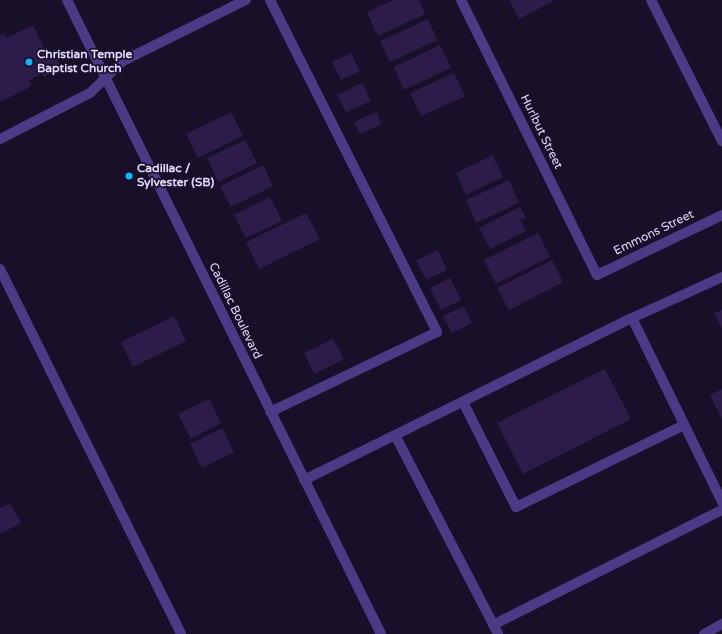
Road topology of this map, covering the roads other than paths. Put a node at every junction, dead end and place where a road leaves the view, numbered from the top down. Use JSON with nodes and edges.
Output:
{"nodes":[{"id":1,"x":67,"y":0,"type":"edge"},
{"id":2,"x":246,"y":0,"type":"edge"},
{"id":3,"x":270,"y":0,"type":"edge"},
{"id":4,"x":461,"y":0,"type":"edge"},
{"id":5,"x":651,"y":0,"type":"edge"},
{"id":6,"x":107,"y":77,"type":"junction"},
{"id":7,"x":0,"y":139,"type":"edge"},
{"id":8,"x":722,"y":141,"type":"edge"},
{"id":9,"x":722,"y":215,"type":"edge"},
{"id":10,"x":0,"y":270,"type":"edge"},
{"id":11,"x":597,"y":275,"type":"joint"},
{"id":12,"x":722,"y":277,"type":"edge"},
{"id":13,"x":632,"y":318,"type":"junction"},
{"id":14,"x":463,"y":402,"type":"junction"},
{"id":15,"x":270,"y":412,"type":"junction"},
{"id":16,"x":684,"y":425,"type":"junction"},
{"id":17,"x":395,"y":435,"type":"junction"},
{"id":18,"x":304,"y":480,"type":"junction"},
{"id":19,"x":722,"y":502,"type":"edge"},
{"id":20,"x":722,"y":510,"type":"edge"},
{"id":21,"x":722,"y":624,"type":"edge"},
{"id":22,"x":493,"y":625,"type":"junction"},
{"id":23,"x":181,"y":634,"type":"edge"},
{"id":24,"x":381,"y":634,"type":"edge"},
{"id":25,"x":498,"y":634,"type":"edge"},
{"id":26,"x":704,"y":634,"type":"edge"}],
"edges":[{"from":1,"to":6,"type":"street","name":"Cadillac Boulevard"},
{"from":2,"to":6,"type":"street"},
{"from":3,"to":15,"type":"street"},
{"from":4,"to":11,"type":"street","name":"Hurlbut Street"},
{"from":5,"to":8,"type":"street"},
{"from":6,"to":7,"type":"street"},
{"from":6,"to":15,"type":"street","name":"Cadillac Boulevard"},
{"from":9,"to":11,"type":"street","name":"Emmons Street"},
{"from":10,"to":23,"type":"street"},
{"from":12,"to":13,"type":"street"},
{"from":13,"to":14,"type":"street"},
{"from":13,"to":16,"type":"street"},
{"from":14,"to":16,"type":"street"},
{"from":14,"to":17,"type":"street"},
{"from":15,"to":18,"type":"street","name":"Cadillac Boulevard"},
{"from":16,"to":19,"type":"street"},
{"from":17,"to":18,"type":"street"},
{"from":17,"to":22,"type":"street"},
{"from":18,"to":24,"type":"street","name":"Cadillac Boulevard"},
{"from":20,"to":22,"type":"street"},
{"from":21,"to":26,"type":"street"},
{"from":22,"to":25,"type":"street"}]}
